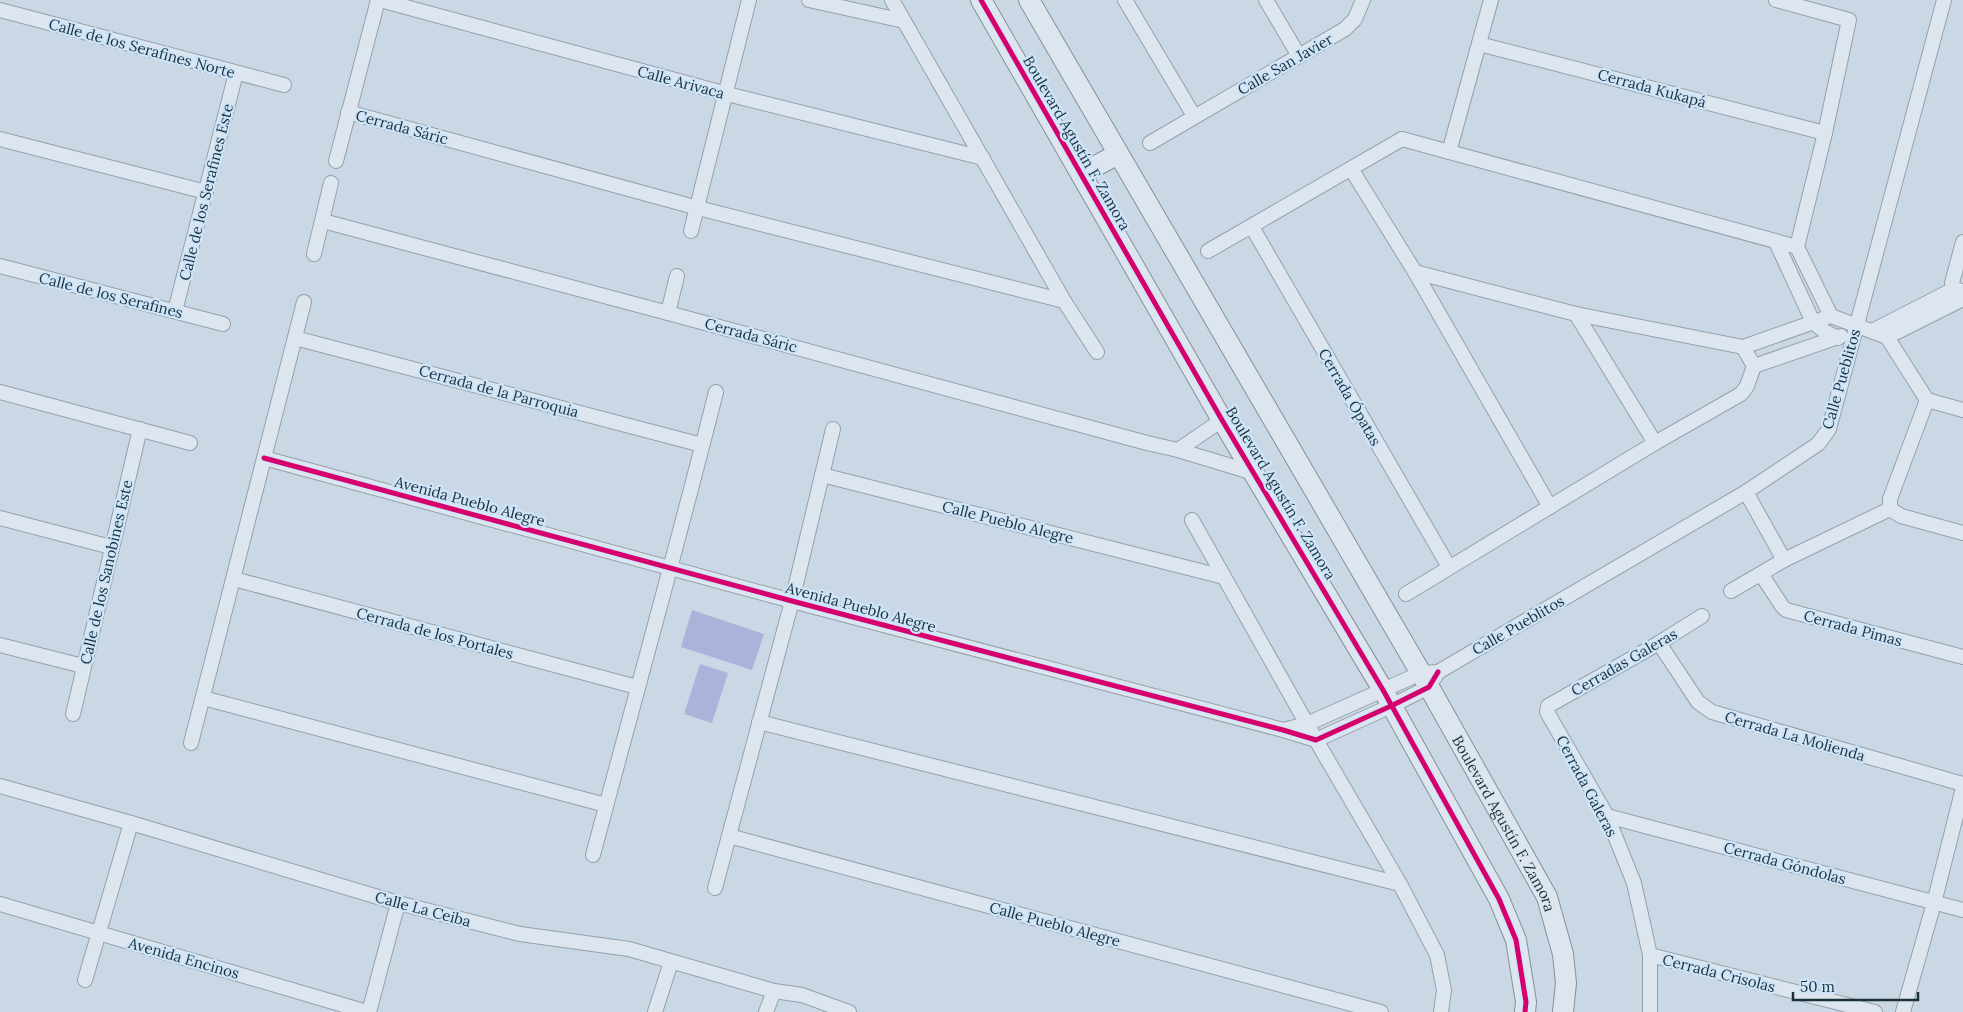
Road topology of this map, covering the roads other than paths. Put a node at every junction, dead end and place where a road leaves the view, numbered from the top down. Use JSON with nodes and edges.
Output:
{"nodes":[{"id":1,"x":379,"y":0,"type":"edge"},
{"id":2,"x":749,"y":0,"type":"edge"},
{"id":3,"x":809,"y":0,"type":"edge"},
{"id":4,"x":892,"y":0,"type":"edge"},
{"id":5,"x":980,"y":0,"type":"edge"},
{"id":6,"x":1029,"y":0,"type":"edge"},
{"id":7,"x":1125,"y":0,"type":"edge"},
{"id":8,"x":1266,"y":0,"type":"edge"},
{"id":9,"x":1363,"y":0,"type":"edge"},
{"id":10,"x":1491,"y":0,"type":"edge"},
{"id":11,"x":1776,"y":0,"type":"edge"},
{"id":12,"x":1944,"y":0,"type":"edge"},
{"id":13,"x":0,"y":10,"type":"edge"},
{"id":14,"x":904,"y":21,"type":"junction"},
{"id":15,"x":1479,"y":44,"type":"junction"},
{"id":16,"x":1299,"y":56,"type":"junction"},
{"id":17,"x":236,"y":73,"type":"junction"},
{"id":18,"x":284,"y":85,"type":"dead end"},
{"id":19,"x":727,"y":94,"type":"junction"},
{"id":20,"x":348,"y":112,"type":"junction"},
{"id":21,"x":1194,"y":116,"type":"junction"},
{"id":22,"x":1825,"y":133,"type":"junction"},
{"id":23,"x":0,"y":139,"type":"edge"},
{"id":24,"x":1150,"y":143,"type":"dead end"},
{"id":25,"x":1448,"y":152,"type":"junction"},
{"id":26,"x":1118,"y":154,"type":"junction"},
{"id":27,"x":983,"y":158,"type":"junction"},
{"id":28,"x":336,"y":161,"type":"dead end"},
{"id":29,"x":1349,"y":170,"type":"junction"},
{"id":30,"x":1081,"y":174,"type":"junction"},
{"id":31,"x":331,"y":183,"type":"dead end"},
{"id":32,"x":206,"y":192,"type":"junction"},
{"id":33,"x":698,"y":208,"type":"junction"},
{"id":34,"x":322,"y":221,"type":"junction"},
{"id":35,"x":1252,"y":227,"type":"junction"},
{"id":36,"x":691,"y":231,"type":"dead end"},
{"id":37,"x":1776,"y":242,"type":"junction"},
{"id":38,"x":1963,"y":242,"type":"edge"},
{"id":39,"x":1797,"y":247,"type":"junction"},
{"id":40,"x":1208,"y":251,"type":"dead end"},
{"id":41,"x":314,"y":254,"type":"dead end"},
{"id":42,"x":0,"y":266,"type":"edge"},
{"id":43,"x":1415,"y":272,"type":"junction"},
{"id":44,"x":677,"y":276,"type":"dead end"},
{"id":45,"x":1960,"y":293,"type":"edge"},
{"id":46,"x":1064,"y":301,"type":"junction"},
{"id":47,"x":304,"y":302,"type":"dead end"},
{"id":48,"x":176,"y":311,"type":"junction"},
{"id":49,"x":668,"y":313,"type":"junction"},
{"id":50,"x":1576,"y":314,"type":"junction"},
{"id":51,"x":1831,"y":316,"type":"junction"},
{"id":52,"x":1813,"y":322,"type":"junction"},
{"id":53,"x":222,"y":324,"type":"dead end"},
{"id":54,"x":1856,"y":325,"type":"junction"},
{"id":55,"x":1872,"y":331,"type":"junction"},
{"id":56,"x":1887,"y":337,"type":"junction"},
{"id":57,"x":296,"y":338,"type":"junction"},
{"id":58,"x":1838,"y":338,"type":"junction"},
{"id":59,"x":1743,"y":348,"type":"junction"},
{"id":60,"x":1097,"y":352,"type":"dead end"},
{"id":61,"x":1754,"y":366,"type":"junction"},
{"id":62,"x":0,"y":392,"type":"edge"},
{"id":63,"x":716,"y":392,"type":"dead end"},
{"id":64,"x":1927,"y":400,"type":"junction"},
{"id":65,"x":1963,"y":410,"type":"edge"},
{"id":66,"x":1222,"y":420,"type":"junction"},
{"id":67,"x":833,"y":428,"type":"dead end"},
{"id":68,"x":140,"y":429,"type":"junction"},
{"id":69,"x":190,"y":443,"type":"dead end"},
{"id":70,"x":1655,"y":443,"type":"junction"},
{"id":71,"x":702,"y":445,"type":"junction"},
{"id":72,"x":1178,"y":450,"type":"junction"},
{"id":73,"x":264,"y":458,"type":"junction"},
{"id":74,"x":1254,"y":474,"type":"junction"},
{"id":75,"x":822,"y":475,"type":"junction"},
{"id":76,"x":1746,"y":492,"type":"junction"},
{"id":77,"x":1550,"y":507,"type":"junction"},
{"id":78,"x":1890,"y":509,"type":"junction"},
{"id":79,"x":0,"y":518,"type":"edge"},
{"id":80,"x":1192,"y":520,"type":"dead end"},
{"id":81,"x":1963,"y":533,"type":"edge"},
{"id":82,"x":111,"y":547,"type":"junction"},
{"id":83,"x":1784,"y":560,"type":"junction"},
{"id":84,"x":1448,"y":567,"type":"junction"},
{"id":85,"x":671,"y":568,"type":"junction"},
{"id":86,"x":1761,"y":574,"type":"junction"},
{"id":87,"x":1224,"y":577,"type":"junction"},
{"id":88,"x":234,"y":579,"type":"junction"},
{"id":89,"x":1730,"y":591,"type":"dead end"},
{"id":90,"x":1406,"y":594,"type":"dead end"},
{"id":91,"x":792,"y":601,"type":"junction"},
{"id":92,"x":1702,"y":616,"type":"dead end"},
{"id":93,"x":1659,"y":643,"type":"junction"},
{"id":94,"x":0,"y":645,"type":"edge"},
{"id":95,"x":1963,"y":657,"type":"edge"},
{"id":96,"x":83,"y":666,"type":"junction"},
{"id":97,"x":1429,"y":678,"type":"junction"},
{"id":98,"x":637,"y":687,"type":"junction"},
{"id":99,"x":203,"y":698,"type":"junction"},
{"id":100,"x":1387,"y":698,"type":"junction"},
{"id":101,"x":1547,"y":709,"type":"joint"},
{"id":102,"x":73,"y":714,"type":"dead end"},
{"id":103,"x":759,"y":722,"type":"junction"},
{"id":104,"x":1307,"y":724,"type":"junction"},
{"id":105,"x":1283,"y":730,"type":"junction"},
{"id":106,"x":1316,"y":740,"type":"junction"},
{"id":107,"x":191,"y":743,"type":"dead end"},
{"id":108,"x":1963,"y":784,"type":"edge"},
{"id":109,"x":0,"y":786,"type":"edge"},
{"id":110,"x":1963,"y":788,"type":"edge"},
{"id":111,"x":606,"y":804,"type":"junction"},
{"id":112,"x":1607,"y":816,"type":"junction"},
{"id":113,"x":131,"y":822,"type":"junction"},
{"id":114,"x":730,"y":836,"type":"junction"},
{"id":115,"x":593,"y":855,"type":"dead end"},
{"id":116,"x":1400,"y":884,"type":"junction"},
{"id":117,"x":715,"y":888,"type":"dead end"},
{"id":118,"x":398,"y":903,"type":"junction"},
{"id":119,"x":1934,"y":903,"type":"junction"},
{"id":120,"x":0,"y":904,"type":"edge"},
{"id":121,"x":1963,"y":910,"type":"edge"},
{"id":122,"x":98,"y":932,"type":"junction"},
{"id":123,"x":1650,"y":955,"type":"junction"},
{"id":124,"x":671,"y":962,"type":"junction"},
{"id":125,"x":85,"y":980,"type":"dead end"},
{"id":126,"x":774,"y":991,"type":"junction"},
{"id":127,"x":368,"y":1012,"type":"edge"},
{"id":128,"x":656,"y":1012,"type":"edge"},
{"id":129,"x":766,"y":1012,"type":"edge"},
{"id":130,"x":849,"y":1012,"type":"edge"},
{"id":131,"x":1381,"y":1012,"type":"edge"},
{"id":132,"x":1441,"y":1012,"type":"edge"},
{"id":133,"x":1525,"y":1012,"type":"edge"},
{"id":134,"x":1563,"y":1012,"type":"edge"},
{"id":135,"x":1650,"y":1012,"type":"edge"},
{"id":136,"x":1875,"y":1012,"type":"edge"},
{"id":137,"x":1903,"y":1012,"type":"edge"}],
"edges":[{"from":1,"to":19,"type":"street","name":"Calle Arivaca"},
{"from":1,"to":20,"type":"street","name":"Cerrada Sáric"},
{"from":2,"to":19,"type":"street"},
{"from":3,"to":14,"type":"street"},
{"from":4,"to":14,"type":"street"},
{"from":5,"to":30,"type":"street","name":"Boulevard Agustín F. Zamora"},
{"from":6,"to":26,"type":"street","name":"Boulevard Agustín F. Zamora"},
{"from":7,"to":21,"type":"street"},
{"from":8,"to":16,"type":"street"},
{"from":9,"to":16,"type":"street","name":"Calle San Javier"},
{"from":10,"to":15,"type":"street"},
{"from":11,"to":22,"type":"street"},
{"from":12,"to":54,"type":"street","name":"Calle Pueblitos"},
{"from":13,"to":17,"type":"street","name":"Calle de los Serafines Norte"},
{"from":14,"to":27,"type":"street"},
{"from":15,"to":22,"type":"street","name":"Cerrada Kukapá"},
{"from":15,"to":25,"type":"street"},
{"from":16,"to":21,"type":"street","name":"Calle San Javier"},
{"from":17,"to":18,"type":"street","name":"Calle de los Serafines Norte"},
{"from":17,"to":32,"type":"street","name":"Calle de los Serafines Este"},
{"from":19,"to":27,"type":"street","name":"Calle Arivaca"},
{"from":19,"to":33,"type":"street"},
{"from":20,"to":28,"type":"street","name":"Cerrada Sáric"},
{"from":20,"to":33,"type":"street","name":"Cerrada Sáric"},
{"from":21,"to":24,"type":"street","name":"Calle San Javier"},
{"from":22,"to":39,"type":"street"},
{"from":23,"to":32,"type":"street"},
{"from":25,"to":29,"type":"street"},
{"from":25,"to":37,"type":"street"},
{"from":26,"to":30,"type":"street"},
{"from":26,"to":97,"type":"street","name":"Boulevard Agustín F. Zamora"},
{"from":27,"to":46,"type":"street"},
{"from":29,"to":35,"type":"street"},
{"from":29,"to":43,"type":"street"},
{"from":30,"to":66,"type":"street","name":"Boulevard Agustín F. Zamora"},
{"from":31,"to":34,"type":"street"},
{"from":32,"to":48,"type":"street","name":"Calle de los Serafines Este"},
{"from":33,"to":36,"type":"street"},
{"from":33,"to":46,"type":"street","name":"Cerrada Sáric"},
{"from":34,"to":41,"type":"street"},
{"from":34,"to":49,"type":"street","name":"Cerrada Sáric"},
{"from":35,"to":40,"type":"street"},
{"from":35,"to":84,"type":"street","name":"Cerrada Ópatas"},
{"from":37,"to":39,"type":"street"},
{"from":37,"to":52,"type":"street"},
{"from":38,"to":45,"type":"street"},
{"from":39,"to":51,"type":"street"},
{"from":42,"to":48,"type":"street","name":"Calle de los Serafines"},
{"from":43,"to":50,"type":"street"},
{"from":43,"to":77,"type":"street"},
{"from":44,"to":49,"type":"street"},
{"from":45,"to":55,"type":"street"},
{"from":45,"to":56,"type":"street"},
{"from":46,"to":60,"type":"street"},
{"from":47,"to":57,"type":"street"},
{"from":48,"to":53,"type":"street","name":"Calle de los Serafines"},
{"from":49,"to":72,"type":"street","name":"Cerrada Sáric"},
{"from":50,"to":59,"type":"street"},
{"from":50,"to":70,"type":"street"},
{"from":51,"to":52,"type":"street"},
{"from":51,"to":54,"type":"street"},
{"from":52,"to":58,"type":"street"},
{"from":52,"to":59,"type":"street"},
{"from":54,"to":55,"type":"street"},
{"from":54,"to":58,"type":"street"},
{"from":54,"to":76,"type":"street","name":"Calle Pueblitos"},
{"from":55,"to":56,"type":"street"},
{"from":56,"to":64,"type":"street"},
{"from":57,"to":71,"type":"street","name":"Cerrada de la Parroquia"},
{"from":57,"to":73,"type":"street"},
{"from":58,"to":61,"type":"street"},
{"from":59,"to":61,"type":"street"},
{"from":61,"to":70,"type":"street"},
{"from":62,"to":68,"type":"street"},
{"from":63,"to":71,"type":"street"},
{"from":64,"to":65,"type":"street"},
{"from":64,"to":78,"type":"street"},
{"from":66,"to":72,"type":"street"},
{"from":66,"to":74,"type":"street","name":"Boulevard Agustín F. Zamora"},
{"from":67,"to":75,"type":"street"},
{"from":68,"to":69,"type":"street"},
{"from":68,"to":82,"type":"street","name":"Calle de los Sanobines Este"},
{"from":70,"to":77,"type":"street"},
{"from":71,"to":85,"type":"street"},
{"from":72,"to":74,"type":"street","name":"Cerrada Sáric"},
{"from":73,"to":85,"type":"street","name":"Avenida Pueblo Alegre"},
{"from":73,"to":88,"type":"street"},
{"from":74,"to":100,"type":"street","name":"Boulevard Agustín F. Zamora"},
{"from":75,"to":87,"type":"street","name":"Calle Pueblo Alegre"},
{"from":75,"to":91,"type":"street"},
{"from":76,"to":83,"type":"street"},
{"from":76,"to":97,"type":"street","name":"Calle Pueblitos"},
{"from":77,"to":84,"type":"street"},
{"from":78,"to":81,"type":"street"},
{"from":78,"to":83,"type":"street"},
{"from":79,"to":82,"type":"street"},
{"from":80,"to":87,"type":"street"},
{"from":82,"to":96,"type":"street","name":"Calle de los Sanobines Este"},
{"from":83,"to":86,"type":"street"},
{"from":84,"to":90,"type":"street"},
{"from":85,"to":91,"type":"street","name":"Avenida Pueblo Alegre"},
{"from":85,"to":98,"type":"street"},
{"from":86,"to":89,"type":"street"},
{"from":86,"to":95,"type":"street","name":"Cerrada Pimas"},
{"from":87,"to":104,"type":"street"},
{"from":88,"to":98,"type":"street","name":"Cerrada de los Portales"},
{"from":88,"to":99,"type":"street"},
{"from":91,"to":103,"type":"street"},
{"from":91,"to":105,"type":"street","name":"Avenida Pueblo Alegre"},
{"from":92,"to":93,"type":"street","name":"Cerradas Galeras"},
{"from":93,"to":101,"type":"street","name":"Cerradas Galeras"},
{"from":93,"to":108,"type":"street","name":"Cerrada La Molienda"},
{"from":94,"to":96,"type":"street"},
{"from":96,"to":102,"type":"street","name":"Calle de los Sanobines Este"},
{"from":97,"to":100,"type":"street","name":"Avenida Pueblo Alegre"},
{"from":97,"to":134,"type":"street","name":"Boulevard Agustín F. Zamora"},
{"from":98,"to":111,"type":"street"},
{"from":99,"to":107,"type":"street"},
{"from":99,"to":111,"type":"street"},
{"from":100,"to":104,"type":"street","name":"Avenida Pueblo Alegre"},
{"from":100,"to":106,"type":"street","name":"Avenida Pueblo Alegre"},
{"from":100,"to":133,"type":"street","name":"Boulevard Agustín F. Zamora"},
{"from":101,"to":112,"type":"street","name":"Cerrada Galeras"},
{"from":103,"to":114,"type":"street"},
{"from":103,"to":116,"type":"street"},
{"from":104,"to":105,"type":"street","name":"Avenida Pueblo Alegre"},
{"from":104,"to":106,"type":"street"},
{"from":105,"to":106,"type":"street","name":"Avenida Pueblo Alegre"},
{"from":106,"to":116,"type":"street"},
{"from":109,"to":113,"type":"street","name":"Calle La Ceiba"},
{"from":110,"to":119,"type":"street"},
{"from":111,"to":115,"type":"street"},
{"from":112,"to":119,"type":"street","name":"Cerrada Góndolas"},
{"from":112,"to":123,"type":"street","name":"Cerrada Galeras"},
{"from":113,"to":118,"type":"street","name":"Calle La Ceiba"},
{"from":113,"to":122,"type":"street"},
{"from":114,"to":117,"type":"street"},
{"from":114,"to":131,"type":"street","name":"Calle Pueblo Alegre"},
{"from":116,"to":132,"type":"street"},
{"from":118,"to":124,"type":"street","name":"Calle La Ceiba"},
{"from":118,"to":127,"type":"street"},
{"from":119,"to":121,"type":"street","name":"Cerrada Góndolas"},
{"from":119,"to":137,"type":"street"},
{"from":120,"to":122,"type":"street","name":"Avenida Encinos"},
{"from":122,"to":125,"type":"street"},
{"from":122,"to":127,"type":"street","name":"Avenida Encinos"},
{"from":123,"to":135,"type":"street","name":"Cerrada Galeras"},
{"from":123,"to":136,"type":"street","name":"Cerrada Crisolas"},
{"from":124,"to":126,"type":"street","name":"Calle La Ceiba"},
{"from":124,"to":128,"type":"street"},
{"from":126,"to":129,"type":"street"},
{"from":126,"to":130,"type":"street","name":"Calle La Ceiba"}]}
